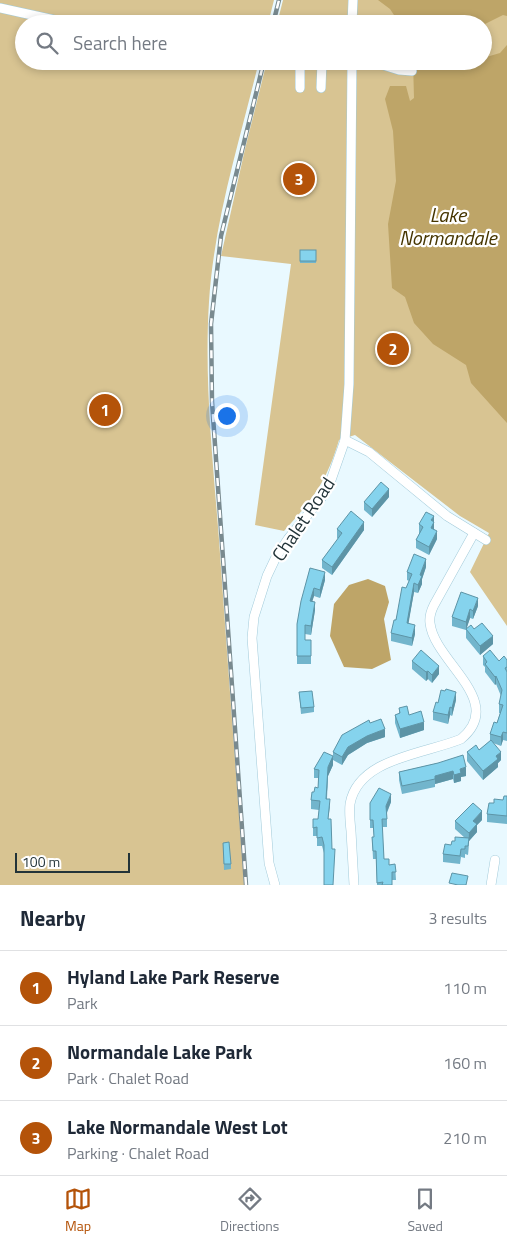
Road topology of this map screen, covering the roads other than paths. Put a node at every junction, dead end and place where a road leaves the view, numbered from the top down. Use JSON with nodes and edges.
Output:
{"nodes":[{"id":1,"x":353,"y":0,"type":"edge"},
{"id":2,"x":0,"y":8,"type":"edge"},
{"id":3,"x":32,"y":15,"type":"edge"},
{"id":4,"x":352,"y":15,"type":"edge"},
{"id":5,"x":300,"y":70,"type":"edge"},
{"id":6,"x":322,"y":70,"type":"edge"},
{"id":7,"x":352,"y":70,"type":"edge"},
{"id":8,"x":399,"y":70,"type":"edge"},
{"id":9,"x":412,"y":70,"type":"dead end"},
{"id":10,"x":300,"y":88,"type":"dead end"},
{"id":11,"x":321,"y":88,"type":"dead end"},
{"id":12,"x":345,"y":440,"type":"junction"},
{"id":13,"x":474,"y":533,"type":"junction"},
{"id":14,"x":486,"y":540,"type":"dead end"},
{"id":15,"x":495,"y":860,"type":"dead end"},
{"id":16,"x":274,"y":885,"type":"edge"},
{"id":17,"x":354,"y":885,"type":"edge"},
{"id":18,"x":491,"y":885,"type":"edge"}],
"edges":[{"from":1,"to":4,"type":"street"},
{"from":2,"to":3,"type":"street"},
{"from":5,"to":10,"type":"street"},
{"from":6,"to":11,"type":"street"},
{"from":7,"to":12,"type":"street","name":"Chalet Road"},
{"from":8,"to":9,"type":"street"},
{"from":12,"to":13,"type":"street"},
{"from":12,"to":16,"type":"street","name":"Chalet Road"},
{"from":13,"to":14,"type":"street"},
{"from":13,"to":17,"type":"street"},
{"from":15,"to":18,"type":"street"}]}
